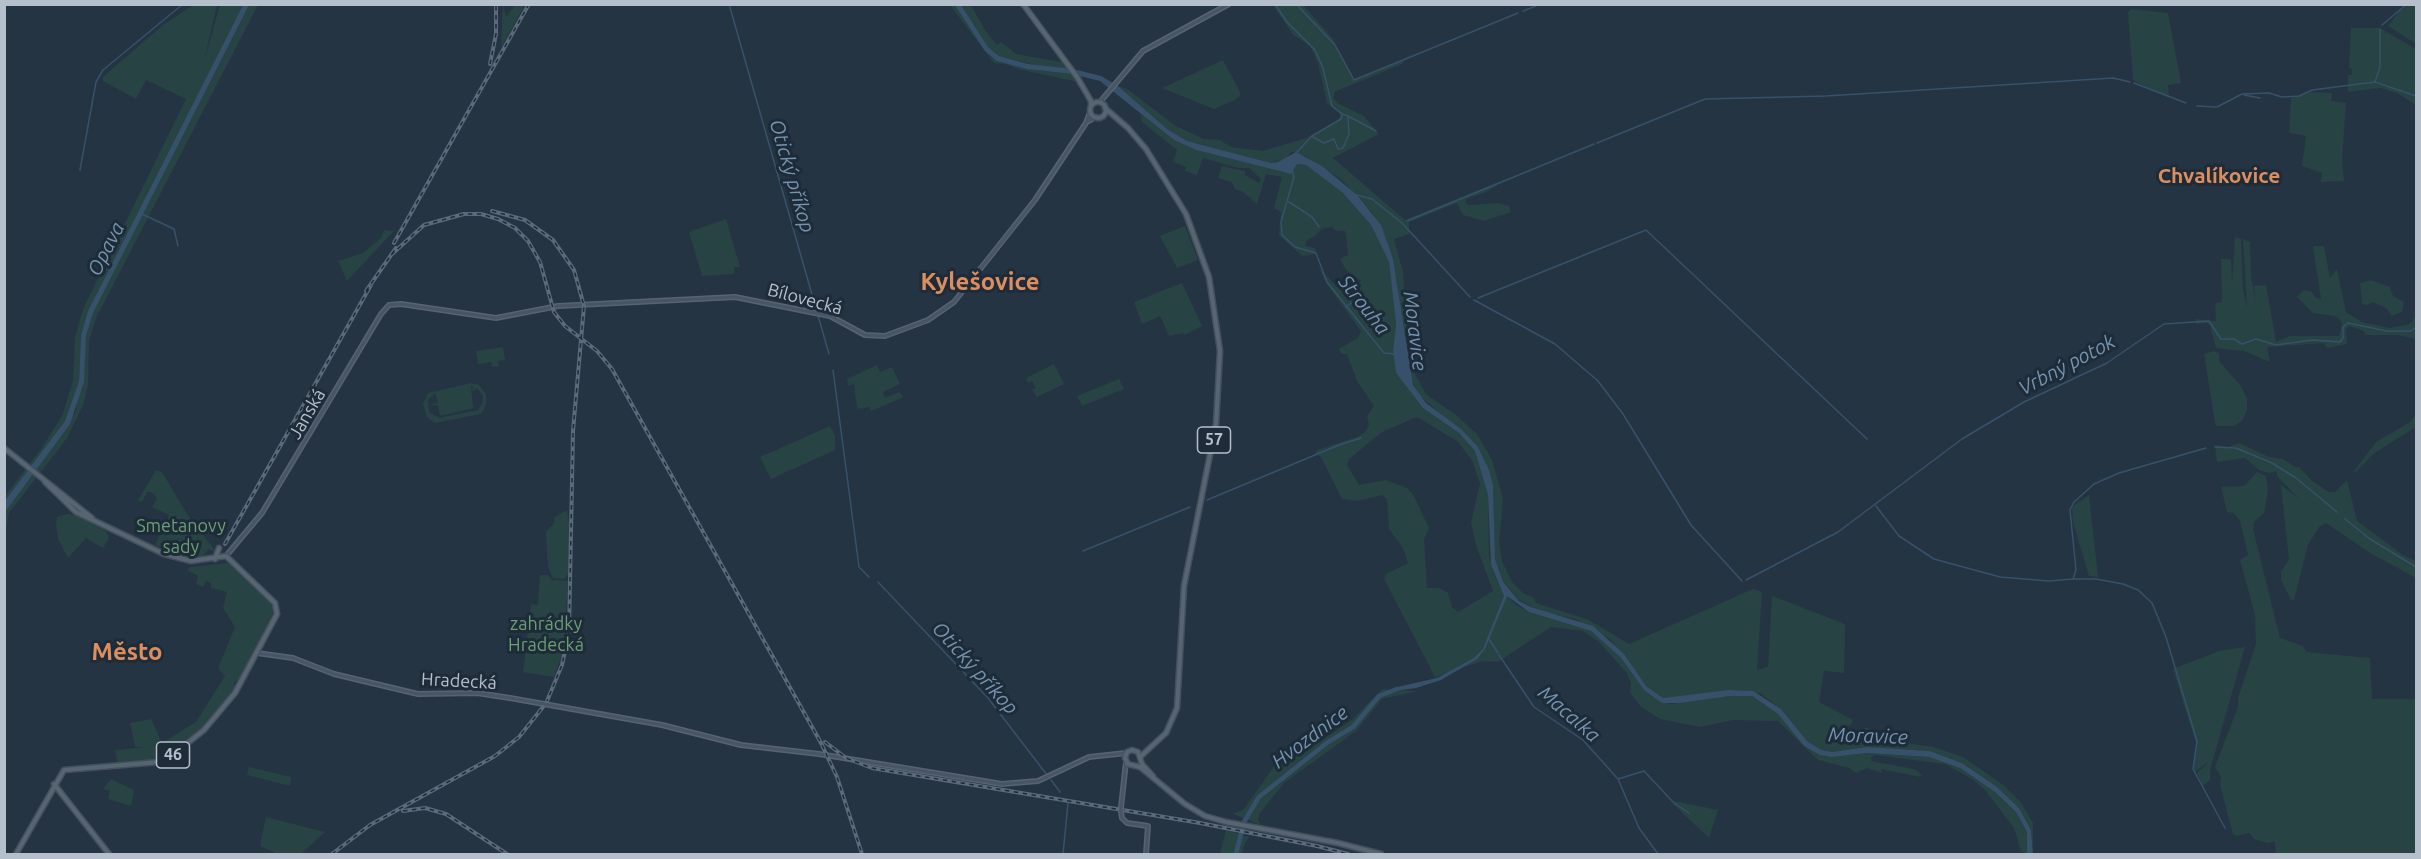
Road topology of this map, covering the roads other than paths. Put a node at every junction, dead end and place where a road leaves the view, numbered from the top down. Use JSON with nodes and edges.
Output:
{"nodes":[{"id":1,"x":1023,"y":4,"type":"edge"},
{"id":2,"x":1229,"y":4,"type":"edge"},
{"id":3,"x":1082,"y":84,"type":"junction"},
{"id":4,"x":1102,"y":104,"type":"junction"},
{"id":5,"x":1091,"y":106,"type":"junction"},
{"id":6,"x":1090,"y":112,"type":"junction"},
{"id":7,"x":1103,"y":116,"type":"junction"},
{"id":8,"x":1096,"y":117,"type":"junction"},
{"id":9,"x":1117,"y":119,"type":"junction"},
{"id":10,"x":1086,"y":123,"type":"junction"},
{"id":11,"x":417,"y":306,"type":"joint"},
{"id":12,"x":4,"y":448,"type":"edge"},
{"id":13,"x":219,"y":548,"type":"dead end"},
{"id":14,"x":226,"y":556,"type":"junction"},
{"id":15,"x":215,"y":559,"type":"junction"},
{"id":16,"x":257,"y":653,"type":"junction"},
{"id":17,"x":1156,"y":744,"type":"junction"},
{"id":18,"x":1137,"y":751,"type":"junction"},
{"id":19,"x":1126,"y":753,"type":"junction"},
{"id":20,"x":1104,"y":755,"type":"junction"},
{"id":21,"x":1140,"y":759,"type":"junction"},
{"id":22,"x":1126,"y":761,"type":"junction"},
{"id":23,"x":1134,"y":765,"type":"junction"},
{"id":24,"x":1125,"y":775,"type":"junction"},
{"id":25,"x":1154,"y":776,"type":"junction"},
{"id":26,"x":54,"y":784,"type":"junction"},
{"id":27,"x":16,"y":855,"type":"edge"},
{"id":28,"x":109,"y":855,"type":"edge"},
{"id":29,"x":1146,"y":855,"type":"edge"},
{"id":30,"x":1382,"y":855,"type":"edge"}],
"edges":[{"from":1,"to":3,"type":"main road","number":"57"},
{"from":2,"to":4,"type":"main road"},
{"from":3,"to":4,"type":"main road","number":"57"},
{"from":3,"to":5,"type":"main road","number":"57"},
{"from":4,"to":5,"type":"main road"},
{"from":4,"to":7,"type":"main road"},
{"from":4,"to":9,"type":"main road","number":"57"},
{"from":5,"to":6,"type":"main road","name":"Bílovecká"},
{"from":6,"to":8,"type":"main road"},
{"from":6,"to":10,"type":"main road","name":"Bílovecká"},
{"from":7,"to":8,"type":"main road","name":"Bílovecká","number":"57"},
{"from":7,"to":9,"type":"main road","number":"57"},
{"from":8,"to":10,"type":"main road","name":"Bílovecká"},
{"from":9,"to":17,"type":"main road","number":"57"},
{"from":10,"to":11,"type":"main road","name":"Bílovecká"},
{"from":11,"to":14,"type":"main road","name":"Janská"},
{"from":12,"to":15,"type":"main road"},
{"from":13,"to":15,"type":"main road"},
{"from":14,"to":15,"type":"main road"},
{"from":14,"to":16,"type":"main road"},
{"from":16,"to":20,"type":"main road","name":"Hradecká"},
{"from":16,"to":26,"type":"main road","number":"46"},
{"from":17,"to":18,"type":"main road"},
{"from":17,"to":21,"type":"main road","number":"57"},
{"from":18,"to":19,"type":"main road"},
{"from":18,"to":21,"type":"main road"},
{"from":19,"to":20,"type":"main road","name":"Hradecká"},
{"from":19,"to":22,"type":"main road"},
{"from":20,"to":22,"type":"main road"},
{"from":21,"to":23,"type":"main road","number":"57"},
{"from":21,"to":25,"type":"main road"},
{"from":22,"to":23,"type":"main road"},
{"from":22,"to":24,"type":"main road"},
{"from":23,"to":24,"type":"main road"},
{"from":23,"to":25,"type":"main road"},
{"from":24,"to":29,"type":"main road","bridge":true},
{"from":25,"to":30,"type":"main road"},
{"from":26,"to":27,"type":"main road"},
{"from":26,"to":28,"type":"main road"}]}
